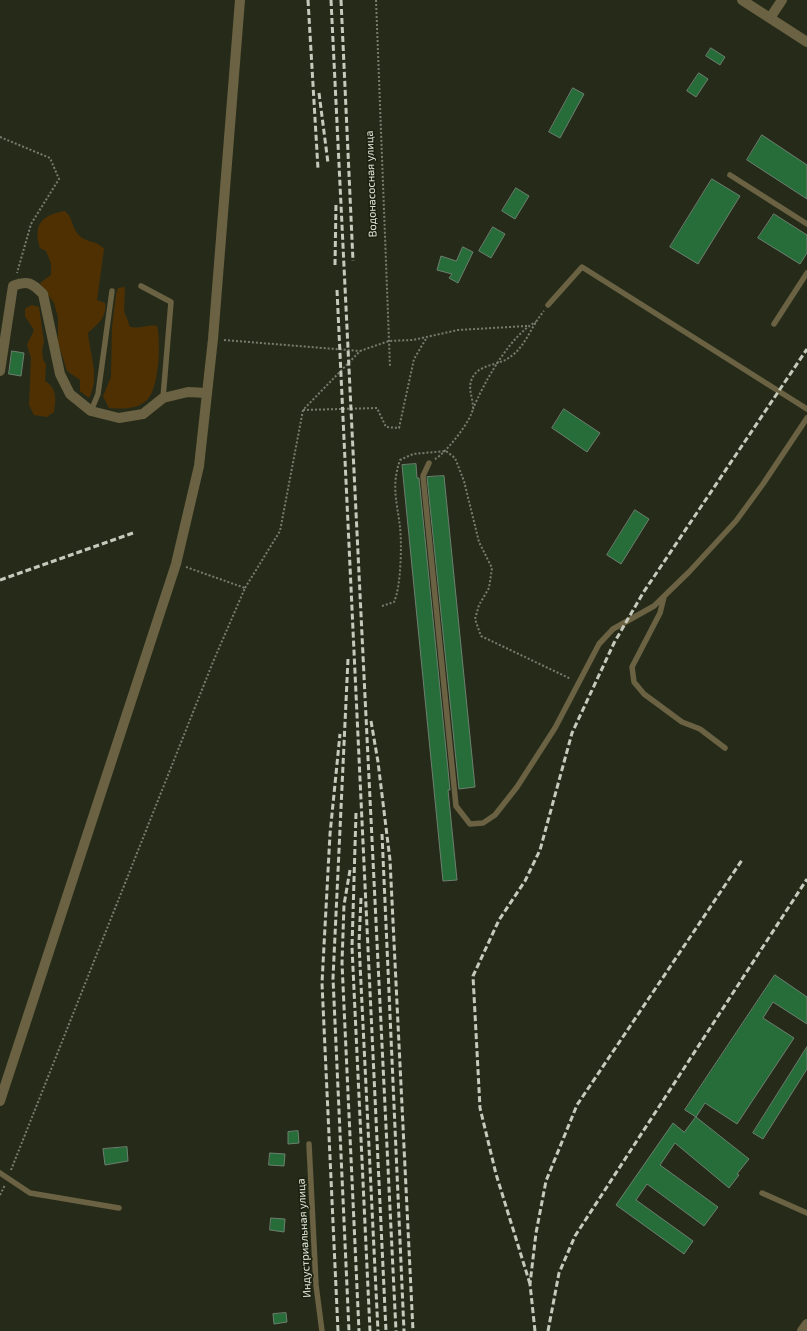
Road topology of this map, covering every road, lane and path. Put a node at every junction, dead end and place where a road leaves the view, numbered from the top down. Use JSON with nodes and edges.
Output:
{"nodes":[{"id":1,"x":240,"y":0,"type":"edge"},
{"id":2,"x":376,"y":0,"type":"edge"},
{"id":3,"x":742,"y":0,"type":"edge"},
{"id":4,"x":782,"y":0,"type":"edge"},
{"id":5,"x":770,"y":18,"type":"junction"},
{"id":6,"x":807,"y":42,"type":"edge"},
{"id":7,"x":0,"y":137,"type":"edge"},
{"id":8,"x":730,"y":175,"type":"dead end"},
{"id":9,"x":807,"y":224,"type":"edge"},
{"id":10,"x":807,"y":273,"type":"edge"},
{"id":11,"x":13,"y":286,"type":"junction"},
{"id":12,"x":141,"y":286,"type":"dead end"},
{"id":13,"x":112,"y":291,"type":"dead end"},
{"id":14,"x":548,"y":305,"type":"joint"},
{"id":15,"x":536,"y":321,"type":"junction"},
{"id":16,"x":774,"y":324,"type":"dead end"},
{"id":17,"x":527,"y":326,"type":"junction"},
{"id":18,"x":3,"y":334,"type":"edge"},
{"id":19,"x":427,"y":337,"type":"junction"},
{"id":20,"x":213,"y":339,"type":"junction"},
{"id":21,"x":389,"y":341,"type":"junction"},
{"id":22,"x":360,"y":351,"type":"junction"},
{"id":23,"x":496,"y":363,"type":"junction"},
{"id":24,"x":390,"y":367,"type":"dead end"},
{"id":25,"x":0,"y":371,"type":"edge"},
{"id":26,"x":207,"y":392,"type":"junction"},
{"id":27,"x":164,"y":398,"type":"junction"},
{"id":28,"x":807,"y":409,"type":"edge"},
{"id":29,"x":303,"y":410,"type":"junction"},
{"id":30,"x":473,"y":410,"type":"junction"},
{"id":31,"x":91,"y":411,"type":"junction"},
{"id":32,"x":807,"y":418,"type":"edge"},
{"id":33,"x":446,"y":452,"type":"junction"},
{"id":34,"x":429,"y":462,"type":"joint"},
{"id":35,"x":176,"y":564,"type":"junction"},
{"id":36,"x":245,"y":588,"type":"junction"},
{"id":37,"x":664,"y":597,"type":"junction"},
{"id":38,"x":382,"y":606,"type":"dead end"},
{"id":39,"x":579,"y":683,"type":"junction"},
{"id":40,"x":726,"y":748,"type":"dead end"},
{"id":41,"x":0,"y":1100,"type":"edge"},
{"id":42,"x":309,"y":1144,"type":"dead end"},
{"id":43,"x":0,"y":1173,"type":"edge"},
{"id":44,"x":7,"y":1179,"type":"junction"},
{"id":45,"x":762,"y":1193,"type":"dead end"},
{"id":46,"x":0,"y":1195,"type":"edge"},
{"id":47,"x":119,"y":1208,"type":"dead end"},
{"id":48,"x":807,"y":1213,"type":"edge"},
{"id":49,"x":807,"y":1324,"type":"edge"},
{"id":50,"x":322,"y":1331,"type":"edge"},
{"id":51,"x":802,"y":1331,"type":"edge"}],
"edges":[{"from":1,"to":20,"type":"street"},
{"from":2,"to":21,"type":"path","name":"Водонасосная улица"},
{"from":3,"to":5,"type":"street"},
{"from":4,"to":5,"type":"street"},
{"from":5,"to":6,"type":"street"},
{"from":7,"to":11,"type":"path"},
{"from":8,"to":9,"type":"lane"},
{"from":10,"to":16,"type":"lane"},
{"from":11,"to":18,"type":"street"},
{"from":11,"to":31,"type":"street"},
{"from":12,"to":27,"type":"lane"},
{"from":13,"to":31,"type":"lane"},
{"from":14,"to":15,"type":"path"},
{"from":14,"to":28,"type":"lane"},
{"from":15,"to":17,"type":"path"},
{"from":15,"to":23,"type":"path"},
{"from":17,"to":19,"type":"path"},
{"from":17,"to":23,"type":"path"},
{"from":18,"to":25,"type":"street"},
{"from":19,"to":21,"type":"path"},
{"from":19,"to":29,"type":"path"},
{"from":20,"to":22,"type":"path"},
{"from":20,"to":26,"type":"street"},
{"from":21,"to":22,"type":"path"},
{"from":21,"to":24,"type":"path","name":"Водонасосная улица"},
{"from":22,"to":29,"type":"path"},
{"from":23,"to":30,"type":"path"},
{"from":23,"to":30,"type":"path"},
{"from":26,"to":27,"type":"street"},
{"from":26,"to":35,"type":"street"},
{"from":27,"to":31,"type":"street"},
{"from":29,"to":36,"type":"path"},
{"from":30,"to":33,"type":"path"},
{"from":32,"to":37,"type":"lane"},
{"from":33,"to":34,"type":"path"},
{"from":33,"to":38,"type":"path"},
{"from":33,"to":39,"type":"path"},
{"from":34,"to":39,"type":"lane"},
{"from":35,"to":36,"type":"path"},
{"from":35,"to":41,"type":"street"},
{"from":36,"to":44,"type":"path"},
{"from":37,"to":39,"type":"lane"},
{"from":37,"to":40,"type":"lane"},
{"from":42,"to":50,"type":"lane","name":"Индустриальная улица"},
{"from":43,"to":44,"type":"lane"},
{"from":44,"to":46,"type":"path"},
{"from":44,"to":47,"type":"lane"},
{"from":45,"to":48,"type":"lane"},
{"from":49,"to":51,"type":"street"}]}
